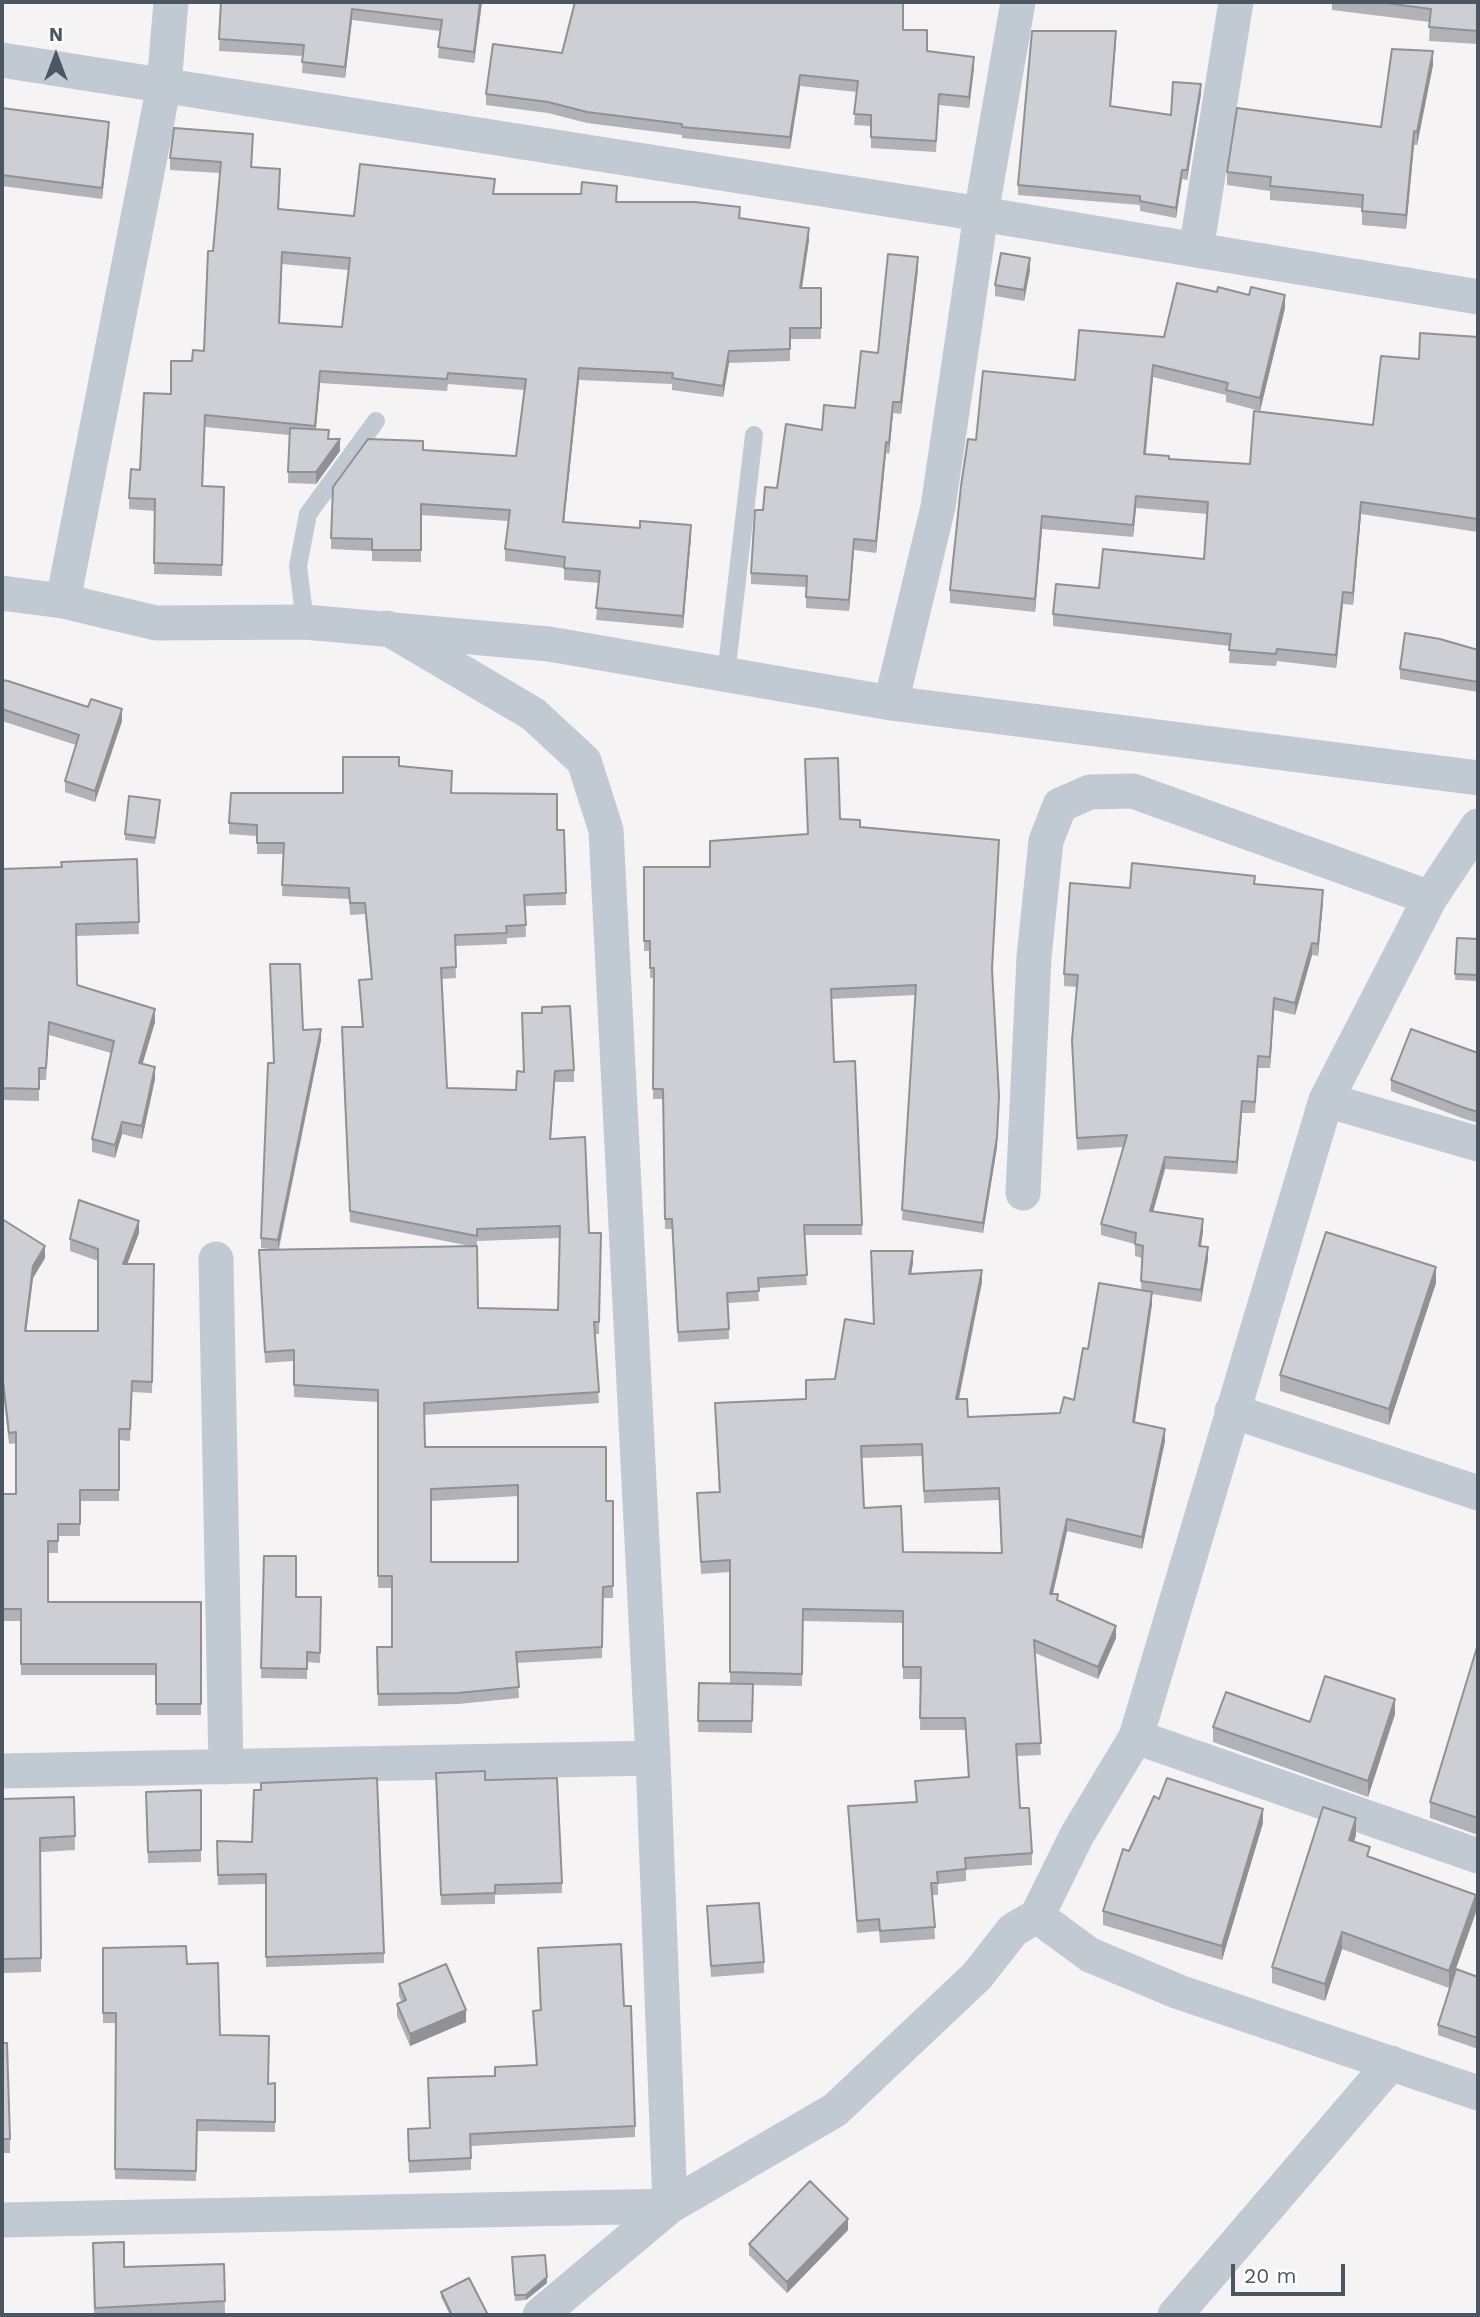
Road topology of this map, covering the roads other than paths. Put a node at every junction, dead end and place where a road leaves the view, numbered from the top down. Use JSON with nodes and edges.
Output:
{"nodes":[{"id":1,"x":171,"y":2,"type":"edge"},
{"id":2,"x":1018,"y":2,"type":"edge"},
{"id":3,"x":1236,"y":2,"type":"edge"},
{"id":4,"x":2,"y":61,"type":"edge"},
{"id":5,"x":164,"y":85,"type":"junction"},
{"id":6,"x":981,"y":214,"type":"junction"},
{"id":7,"x":1196,"y":250,"type":"junction"},
{"id":8,"x":1478,"y":297,"type":"edge"},
{"id":9,"x":376,"y":421,"type":"dead end"},
{"id":10,"x":754,"y":435,"type":"dead end"},
{"id":11,"x":2,"y":593,"type":"edge"},
{"id":12,"x":63,"y":601,"type":"junction"},
{"id":13,"x":305,"y":622,"type":"junction"},
{"id":14,"x":387,"y":628,"type":"junction"},
{"id":15,"x":726,"y":674,"type":"junction"},
{"id":16,"x":891,"y":703,"type":"junction"},
{"id":17,"x":1478,"y":778,"type":"edge"},
{"id":18,"x":1478,"y":826,"type":"edge"},
{"id":19,"x":1430,"y":898,"type":"junction"},
{"id":20,"x":1326,"y":1100,"type":"junction"},
{"id":21,"x":1478,"y":1144,"type":"edge"},
{"id":22,"x":1023,"y":1193,"type":"dead end"},
{"id":23,"x":216,"y":1259,"type":"dead end"},
{"id":24,"x":1232,"y":1410,"type":"junction"},
{"id":25,"x":1478,"y":1493,"type":"edge"},
{"id":26,"x":1136,"y":1737,"type":"junction"},
{"id":27,"x":653,"y":1758,"type":"junction"},
{"id":28,"x":226,"y":1767,"type":"junction"},
{"id":29,"x":2,"y":1772,"type":"edge"},
{"id":30,"x":1478,"y":1856,"type":"edge"},
{"id":31,"x":1037,"y":1916,"type":"junction"},
{"id":32,"x":1391,"y":2063,"type":"junction"},
{"id":33,"x":1478,"y":2093,"type":"edge"},
{"id":34,"x":670,"y":2206,"type":"junction"},
{"id":35,"x":2,"y":2220,"type":"edge"},
{"id":36,"x":540,"y":2315,"type":"edge"},
{"id":37,"x":1175,"y":2315,"type":"edge"}],
"edges":[{"from":1,"to":5,"type":"street"},
{"from":2,"to":6,"type":"street"},
{"from":3,"to":7,"type":"street"},
{"from":4,"to":5,"type":"street"},
{"from":5,"to":6,"type":"street"},
{"from":5,"to":12,"type":"street"},
{"from":6,"to":7,"type":"street"},
{"from":6,"to":16,"type":"street"},
{"from":7,"to":8,"type":"street"},
{"from":9,"to":13,"type":"lane"},
{"from":10,"to":15,"type":"lane"},
{"from":11,"to":12,"type":"street"},
{"from":12,"to":13,"type":"street"},
{"from":13,"to":14,"type":"street"},
{"from":14,"to":15,"type":"street"},
{"from":14,"to":27,"type":"street"},
{"from":15,"to":16,"type":"street"},
{"from":16,"to":17,"type":"street"},
{"from":18,"to":19,"type":"street"},
{"from":19,"to":20,"type":"street"},
{"from":19,"to":22,"type":"street"},
{"from":20,"to":21,"type":"street"},
{"from":20,"to":24,"type":"street"},
{"from":23,"to":28,"type":"street"},
{"from":24,"to":25,"type":"street"},
{"from":24,"to":26,"type":"street"},
{"from":26,"to":30,"type":"street"},
{"from":26,"to":31,"type":"street"},
{"from":27,"to":28,"type":"street"},
{"from":27,"to":34,"type":"street"},
{"from":28,"to":29,"type":"street"},
{"from":31,"to":32,"type":"street"},
{"from":31,"to":34,"type":"street"},
{"from":32,"to":33,"type":"street"},
{"from":32,"to":37,"type":"street"},
{"from":34,"to":35,"type":"street"},
{"from":34,"to":36,"type":"street"}]}
